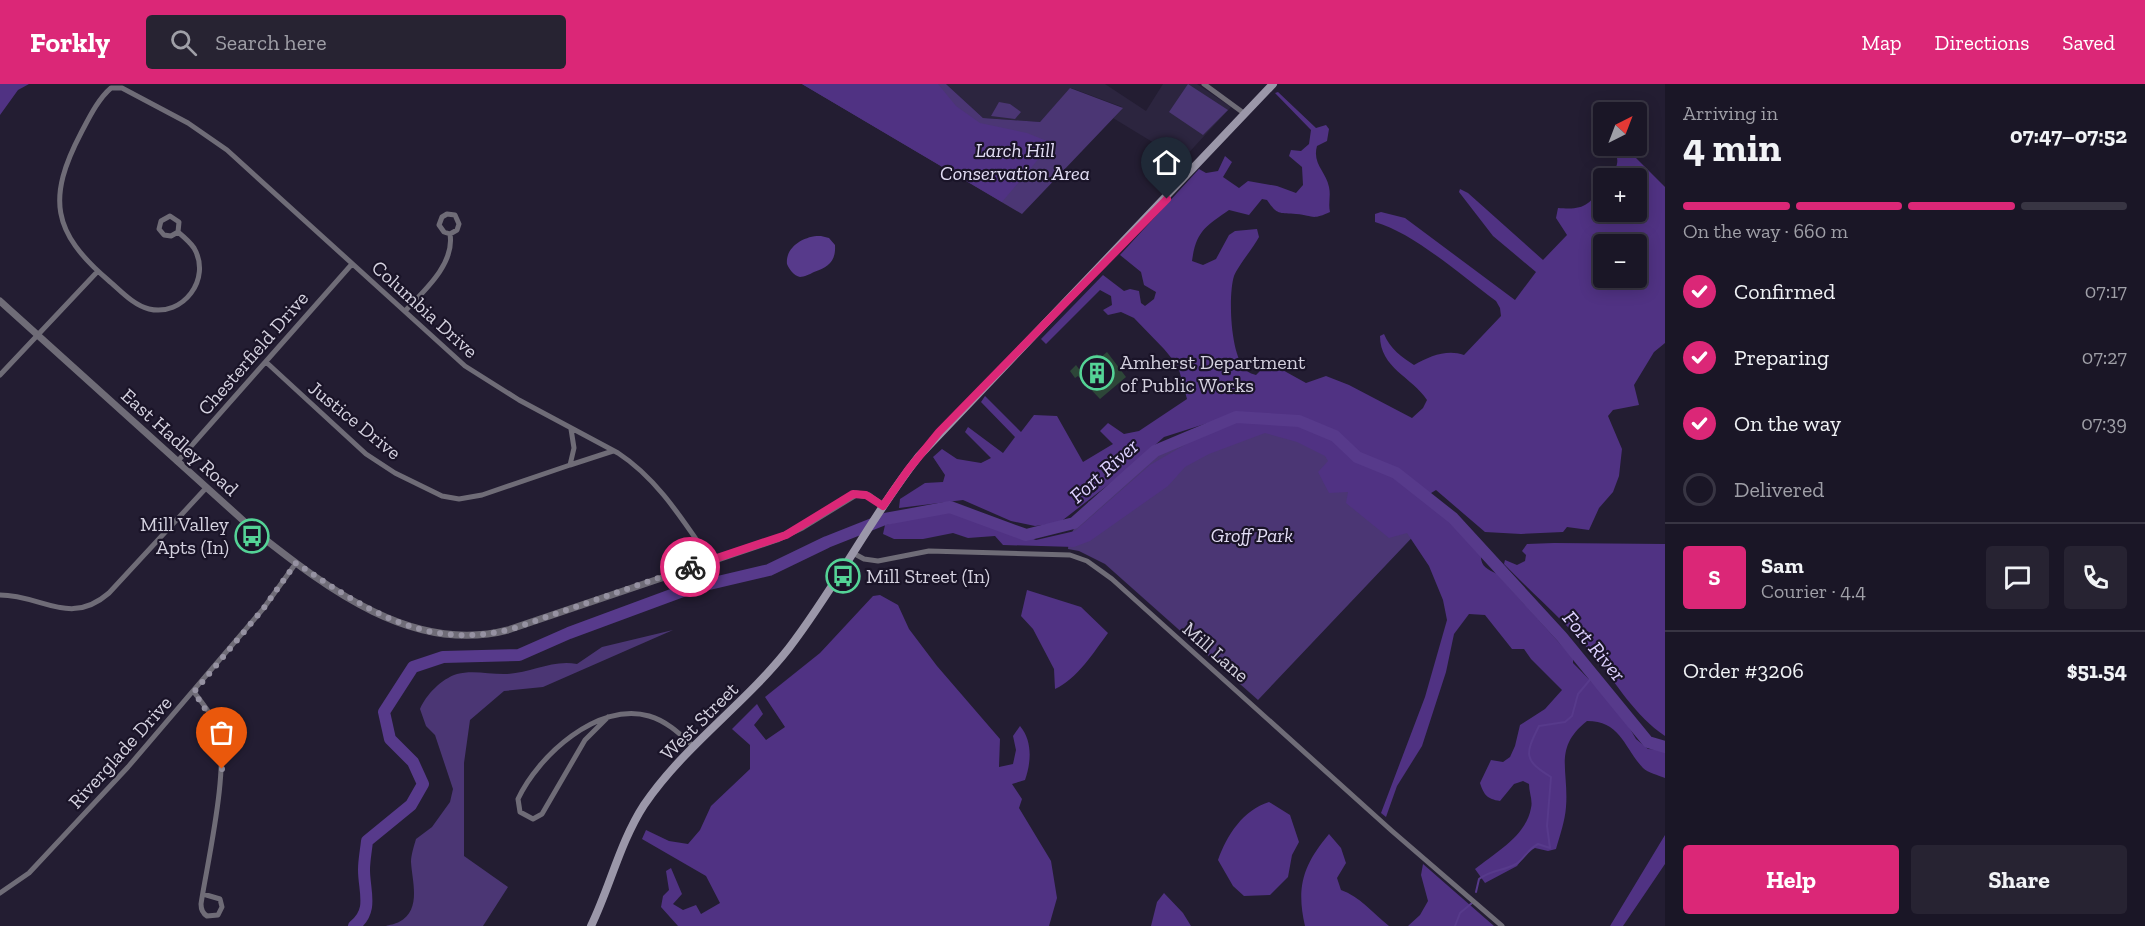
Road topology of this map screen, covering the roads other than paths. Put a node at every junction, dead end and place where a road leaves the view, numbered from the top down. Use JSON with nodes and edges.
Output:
{"nodes":[{"id":1,"x":1204,"y":84,"type":"edge"},
{"id":2,"x":1274,"y":84,"type":"edge"},
{"id":3,"x":1245,"y":114,"type":"junction"},
{"id":4,"x":178,"y":232,"type":"dead end"},
{"id":5,"x":450,"y":234,"type":"dead end"},
{"id":6,"x":352,"y":264,"type":"junction"},
{"id":7,"x":98,"y":271,"type":"junction"},
{"id":8,"x":0,"y":301,"type":"edge"},
{"id":9,"x":405,"y":311,"type":"junction"},
{"id":10,"x":38,"y":335,"type":"junction"},
{"id":11,"x":266,"y":362,"type":"junction"},
{"id":12,"x":0,"y":375,"type":"edge"},
{"id":13,"x":572,"y":429,"type":"junction"},
{"id":14,"x":613,"y":451,"type":"junction"},
{"id":15,"x":177,"y":462,"type":"junction"},
{"id":16,"x":570,"y":465,"type":"junction"},
{"id":17,"x":207,"y":488,"type":"junction"},
{"id":18,"x":881,"y":510,"type":"junction"},
{"id":19,"x":853,"y":553,"type":"junction"},
{"id":20,"x":711,"y":561,"type":"junction"},
{"id":21,"x":296,"y":563,"type":"junction"},
{"id":22,"x":0,"y":595,"type":"edge"},
{"id":23,"x":194,"y":692,"type":"junction"},
{"id":24,"x":608,"y":717,"type":"junction"},
{"id":25,"x":694,"y":747,"type":"junction"},
{"id":26,"x":0,"y":892,"type":"edge"},
{"id":27,"x":202,"y":894,"type":"junction"},
{"id":28,"x":591,"y":926,"type":"edge"},
{"id":29,"x":1502,"y":926,"type":"edge"}],
"edges":[{"from":1,"to":3,"type":"street"},
{"from":2,"to":3,"type":"main road","name":"West Street"},
{"from":3,"to":18,"type":"main road","name":"West Street"},
{"from":4,"to":7,"type":"street"},
{"from":5,"to":9,"type":"street"},
{"from":6,"to":7,"type":"street","name":"Columbia Drive"},
{"from":6,"to":9,"type":"street","name":"Columbia Drive"},
{"from":6,"to":11,"type":"street","name":"Chesterfield Drive"},
{"from":7,"to":10,"type":"street"},
{"from":8,"to":10,"type":"street","name":"East Hadley Road"},
{"from":9,"to":13,"type":"street","name":"Columbia Drive"},
{"from":10,"to":12,"type":"street"},
{"from":10,"to":15,"type":"street","name":"East Hadley Road"},
{"from":11,"to":15,"type":"street","name":"Chesterfield Drive"},
{"from":11,"to":16,"type":"street","name":"Justice Drive"},
{"from":13,"to":14,"type":"street","name":"Columbia Drive"},
{"from":13,"to":16,"type":"street"},
{"from":14,"to":16,"type":"street","name":"Justice Drive"},
{"from":14,"to":20,"type":"street","name":"Columbia Drive"},
{"from":15,"to":17,"type":"street","name":"East Hadley Road"},
{"from":17,"to":21,"type":"street","name":"East Hadley Road"},
{"from":17,"to":22,"type":"street"},
{"from":18,"to":19,"type":"main road","name":"West Street"},
{"from":18,"to":20,"type":"street","name":"East Hadley Road"},
{"from":19,"to":25,"type":"main road","name":"West Street"},
{"from":19,"to":29,"type":"street","name":"Mill Lane"},
{"from":20,"to":21,"type":"street","name":"East Hadley Road"},
{"from":21,"to":23,"type":"street","name":"Riverglade Drive"},
{"from":23,"to":26,"type":"street","name":"Riverglade Drive"},
{"from":23,"to":27,"type":"street"},
{"from":24,"to":24,"type":"street"},
{"from":24,"to":25,"type":"street"},
{"from":25,"to":28,"type":"main road","name":"West Street"},
{"from":27,"to":27,"type":"street"}]}
